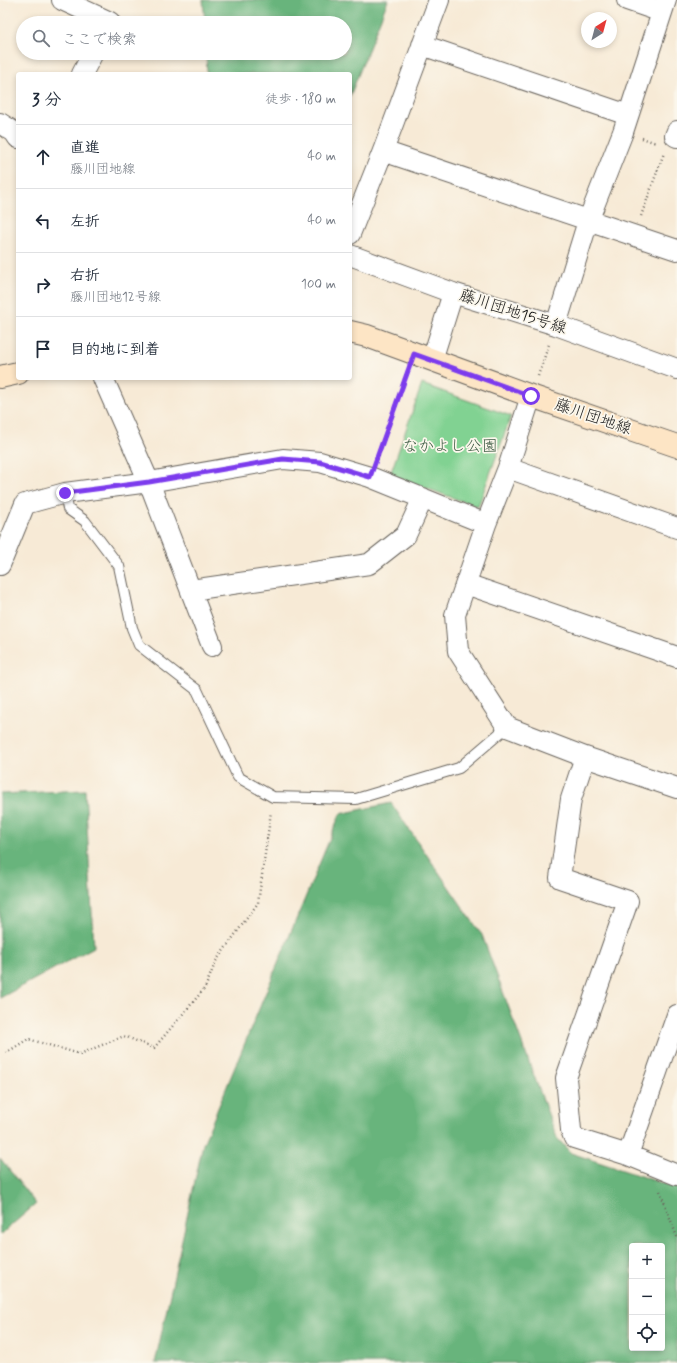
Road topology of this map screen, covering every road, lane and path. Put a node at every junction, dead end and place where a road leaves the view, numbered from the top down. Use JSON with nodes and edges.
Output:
{"nodes":[{"id":1,"x":62,"y":0,"type":"edge"},
{"id":2,"x":439,"y":0,"type":"edge"},
{"id":3,"x":627,"y":0,"type":"edge"},
{"id":4,"x":664,"y":6,"type":"edge"},
{"id":5,"x":97,"y":16,"type":"edge"},
{"id":6,"x":422,"y":45,"type":"junction"},
{"id":7,"x":89,"y":60,"type":"edge"},
{"id":8,"x":83,"y":72,"type":"edge"},
{"id":9,"x":0,"y":123,"type":"edge"},
{"id":10,"x":626,"y":124,"type":"junction"},
{"id":11,"x":16,"y":135,"type":"edge"},
{"id":12,"x":674,"y":138,"type":"edge"},
{"id":13,"x":383,"y":151,"type":"junction"},
{"id":14,"x":588,"y":220,"type":"junction"},
{"id":15,"x":352,"y":229,"type":"edge"},
{"id":16,"x":633,"y":235,"type":"junction"},
{"id":17,"x":677,"y":250,"type":"edge"},
{"id":18,"x":352,"y":256,"type":"edge"},
{"id":19,"x":453,"y":293,"type":"junction"},
{"id":20,"x":556,"y":325,"type":"junction"},
{"id":21,"x":352,"y":332,"type":"edge"},
{"id":22,"x":423,"y":357,"type":"junction"},
{"id":23,"x":677,"y":369,"type":"edge"},
{"id":24,"x":16,"y":373,"type":"edge"},
{"id":25,"x":0,"y":377,"type":"edge"},
{"id":26,"x":103,"y":380,"type":"edge"},
{"id":27,"x":531,"y":396,"type":"junction"},
{"id":28,"x":677,"y":446,"type":"edge"},
{"id":29,"x":508,"y":468,"type":"junction"},
{"id":30,"x":370,"y":477,"type":"junction"},
{"id":31,"x":149,"y":482,"type":"junction"},
{"id":32,"x":65,"y":493,"type":"junction"},
{"id":33,"x":423,"y":498,"type":"junction"},
{"id":34,"x":486,"y":524,"type":"junction"},
{"id":35,"x":677,"y":528,"type":"edge"},
{"id":36,"x":0,"y":565,"type":"edge"},
{"id":37,"x":466,"y":584,"type":"junction"},
{"id":38,"x":191,"y":590,"type":"junction"},
{"id":39,"x":212,"y":646,"type":"dead end"},
{"id":40,"x":677,"y":657,"type":"edge"},
{"id":41,"x":507,"y":727,"type":"junction"},
{"id":42,"x":585,"y":757,"type":"junction"},
{"id":43,"x":677,"y":788,"type":"edge"},
{"id":44,"x":273,"y":797,"type":"junction"},
{"id":45,"x":677,"y":1015,"type":"edge"},
{"id":46,"x":6,"y":1052,"type":"dead end"},
{"id":47,"x":628,"y":1155,"type":"junction"},
{"id":48,"x":650,"y":1165,"type":"junction"},
{"id":49,"x":677,"y":1175,"type":"edge"},
{"id":50,"x":677,"y":1237,"type":"edge"}],
"edges":[{"from":1,"to":5,"type":"street"},
{"from":2,"to":6,"type":"street"},
{"from":3,"to":4,"type":"street"},
{"from":4,"to":10,"type":"street"},
{"from":6,"to":10,"type":"street"},
{"from":6,"to":13,"type":"street"},
{"from":7,"to":8,"type":"street"},
{"from":9,"to":11,"type":"street"},
{"from":10,"to":12,"type":"path"},
{"from":10,"to":14,"type":"street"},
{"from":12,"to":16,"type":"path"},
{"from":13,"to":14,"type":"street"},
{"from":13,"to":15,"type":"street"},
{"from":14,"to":16,"type":"street"},
{"from":14,"to":20,"type":"street"},
{"from":16,"to":17,"type":"street"},
{"from":18,"to":19,"type":"street","name":"藤川団地15号線"},
{"from":19,"to":20,"type":"street","name":"藤川団地15号線"},
{"from":19,"to":22,"type":"street"},
{"from":20,"to":23,"type":"street","name":"藤川団地15号線"},
{"from":20,"to":27,"type":"path"},
{"from":21,"to":22,"type":"street","name":"藤川団地線"},
{"from":22,"to":27,"type":"street","name":"藤川団地線"},
{"from":22,"to":30,"type":"path"},
{"from":24,"to":25,"type":"street"},
{"from":26,"to":31,"type":"street"},
{"from":27,"to":28,"type":"street","name":"藤川団地線"},
{"from":27,"to":29,"type":"street"},
{"from":29,"to":34,"type":"street"},
{"from":29,"to":35,"type":"street"},
{"from":30,"to":31,"type":"street"},
{"from":30,"to":33,"type":"street"},
{"from":31,"to":32,"type":"street"},
{"from":31,"to":38,"type":"street"},
{"from":32,"to":36,"type":"street"},
{"from":32,"to":44,"type":"lane"},
{"from":33,"to":34,"type":"street"},
{"from":33,"to":38,"type":"street"},
{"from":34,"to":37,"type":"street"},
{"from":37,"to":40,"type":"street"},
{"from":37,"to":41,"type":"street"},
{"from":38,"to":39,"type":"street"},
{"from":41,"to":42,"type":"street"},
{"from":41,"to":44,"type":"lane"},
{"from":42,"to":43,"type":"street"},
{"from":42,"to":47,"type":"street"},
{"from":44,"to":46,"type":"path"},
{"from":45,"to":47,"type":"street"},
{"from":47,"to":48,"type":"street"},
{"from":48,"to":49,"type":"street"},
{"from":48,"to":50,"type":"path"}]}
